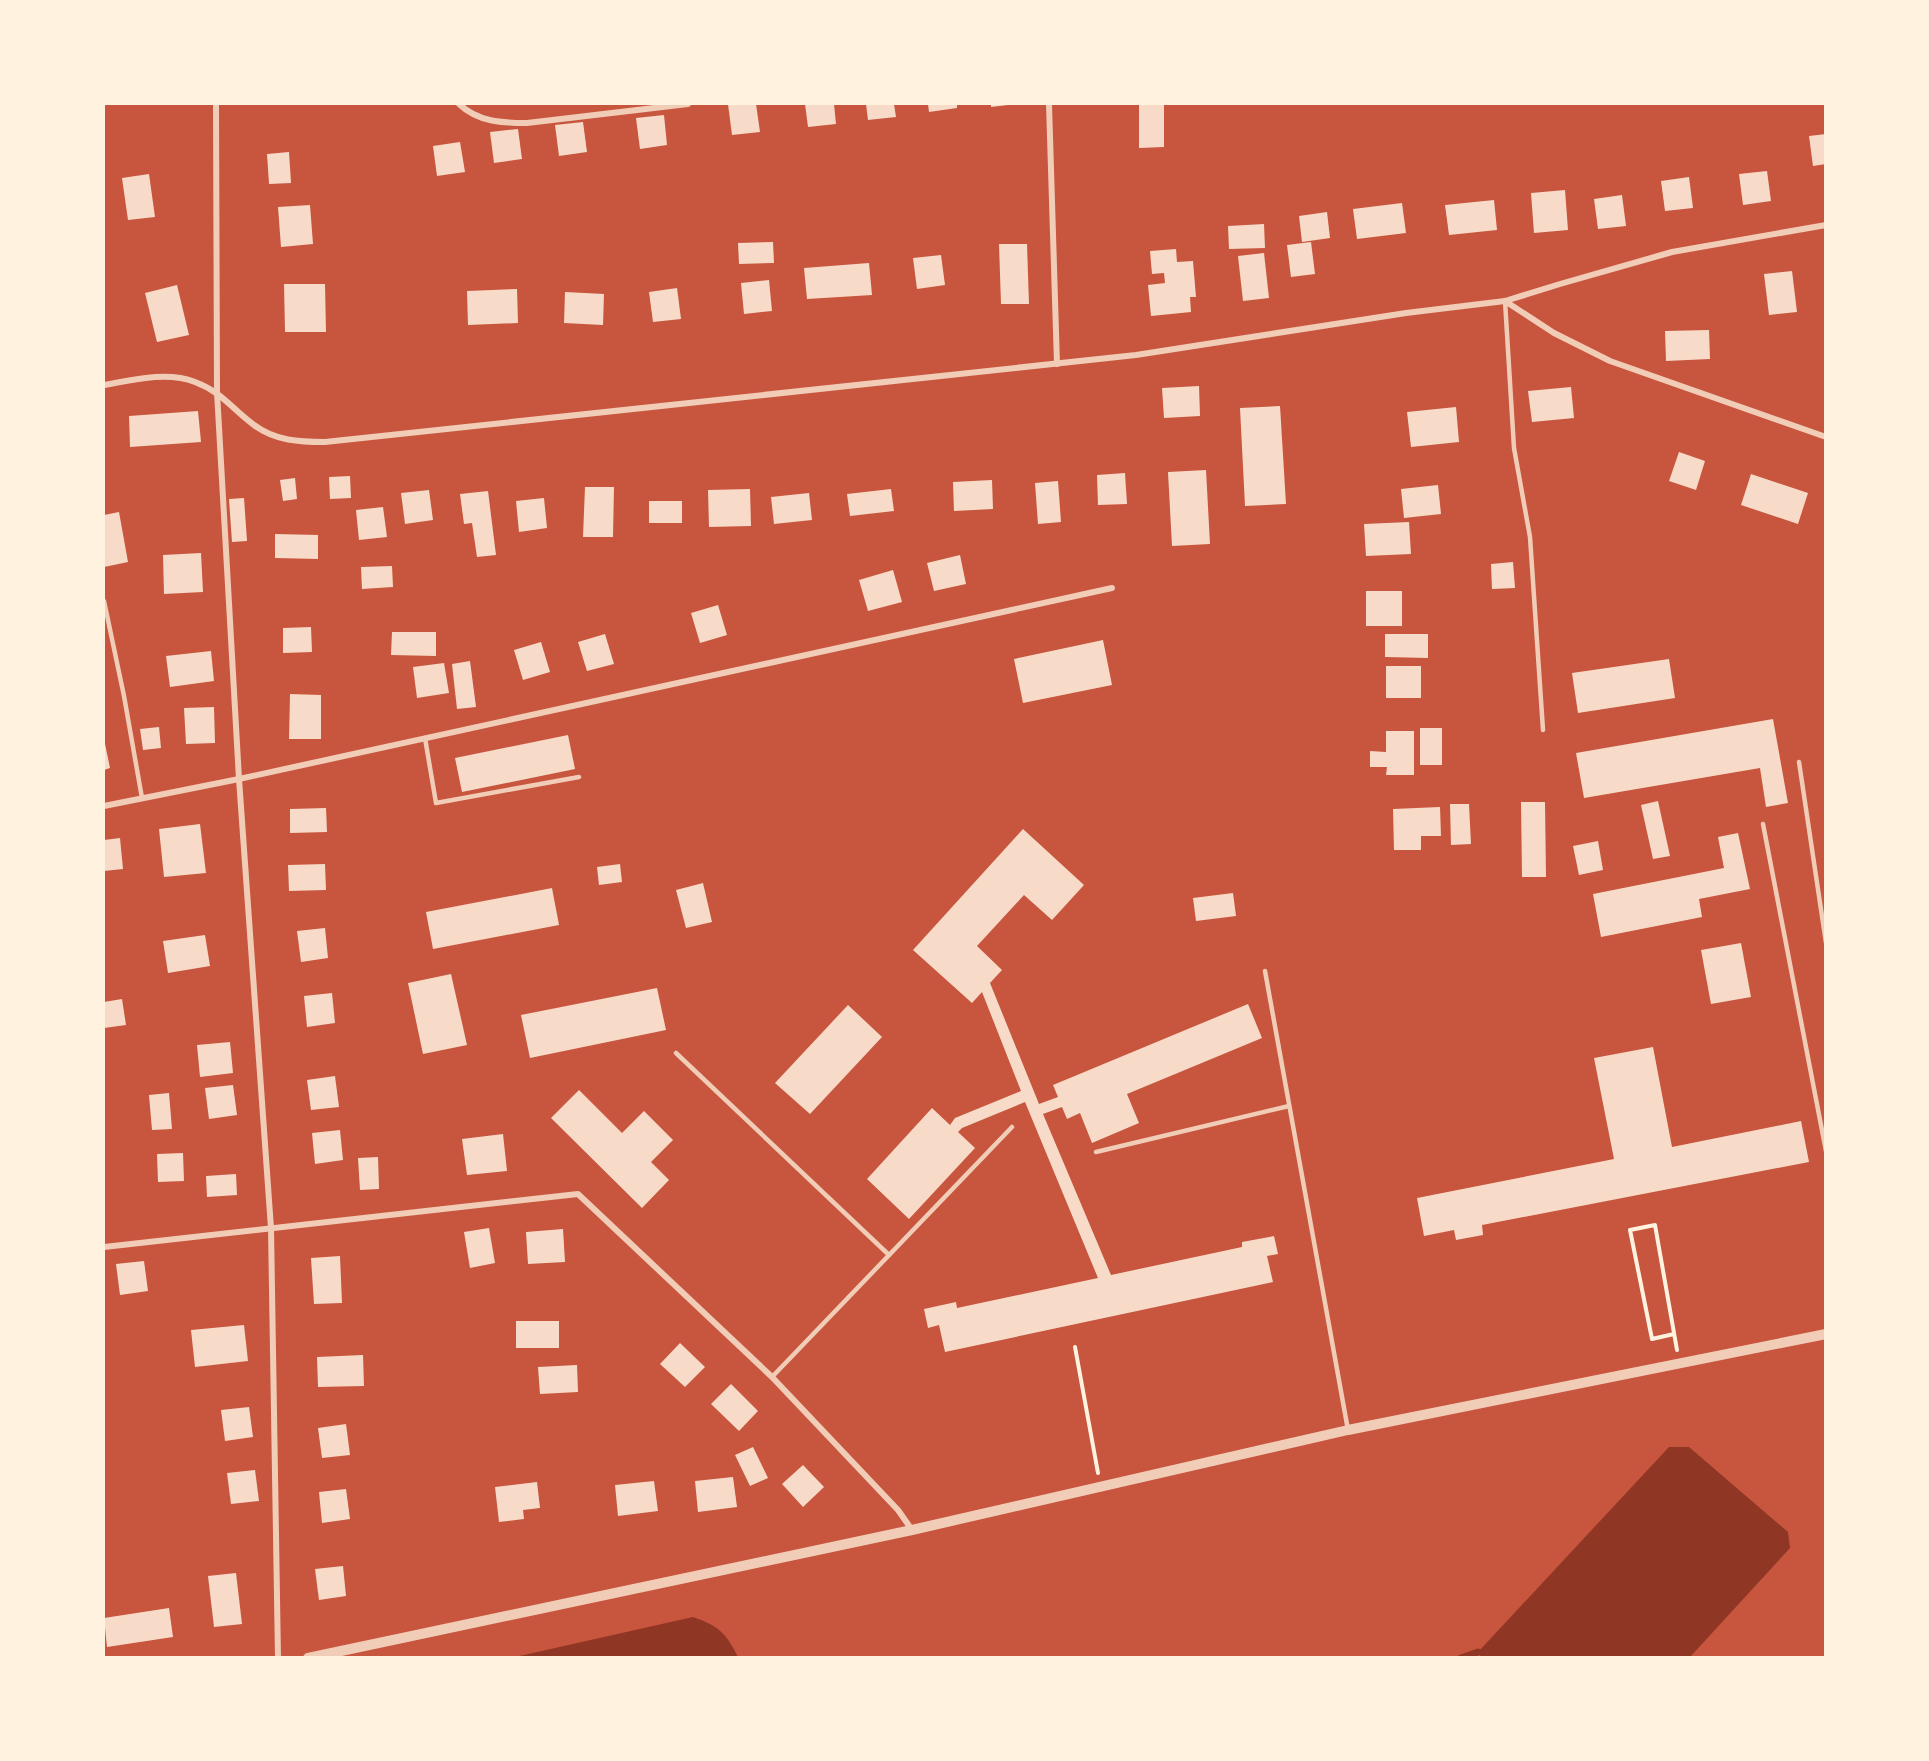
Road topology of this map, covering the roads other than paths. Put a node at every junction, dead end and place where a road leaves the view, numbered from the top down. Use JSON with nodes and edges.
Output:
{"nodes":[{"id":1,"x":216,"y":104,"type":"edge"},
{"id":2,"x":459,"y":104,"type":"edge"},
{"id":3,"x":688,"y":104,"type":"edge"},
{"id":4,"x":1049,"y":104,"type":"edge"},
{"id":5,"x":1826,"y":225,"type":"edge"},
{"id":6,"x":1505,"y":301,"type":"junction"},
{"id":7,"x":1057,"y":364,"type":"junction"},
{"id":8,"x":104,"y":385,"type":"edge"},
{"id":9,"x":217,"y":392,"type":"junction"},
{"id":10,"x":1826,"y":437,"type":"edge"},
{"id":11,"x":1112,"y":588,"type":"dead end"},
{"id":12,"x":104,"y":601,"type":"edge"},
{"id":13,"x":1544,"y":730,"type":"dead end"},
{"id":14,"x":425,"y":738,"type":"junction"},
{"id":15,"x":1798,"y":762,"type":"dead end"},
{"id":16,"x":579,"y":777,"type":"dead end"},
{"id":17,"x":239,"y":779,"type":"junction"},
{"id":18,"x":142,"y":798,"type":"junction"},
{"id":19,"x":104,"y":806,"type":"edge"},
{"id":20,"x":1763,"y":824,"type":"dead end"},
{"id":21,"x":1826,"y":942,"type":"edge"},
{"id":22,"x":1264,"y":971,"type":"dead end"},
{"id":23,"x":676,"y":1053,"type":"dead end"},
{"id":24,"x":1289,"y":1106,"type":"junction"},
{"id":25,"x":1012,"y":1127,"type":"dead end"},
{"id":26,"x":1096,"y":1152,"type":"dead end"},
{"id":27,"x":1826,"y":1152,"type":"edge"},
{"id":28,"x":271,"y":1228,"type":"junction"},
{"id":29,"x":104,"y":1247,"type":"edge"},
{"id":30,"x":889,"y":1255,"type":"junction"},
{"id":31,"x":1826,"y":1334,"type":"edge"},
{"id":32,"x":772,"y":1377,"type":"junction"},
{"id":33,"x":1348,"y":1430,"type":"junction"},
{"id":34,"x":912,"y":1530,"type":"junction"},
{"id":35,"x":278,"y":1658,"type":"edge"},
{"id":36,"x":308,"y":1658,"type":"edge"}],
"edges":[{"from":1,"to":9,"type":"street"},
{"from":2,"to":3,"type":"street"},
{"from":4,"to":7,"type":"street"},
{"from":5,"to":6,"type":"street"},
{"from":6,"to":7,"type":"street"},
{"from":6,"to":10,"type":"street"},
{"from":6,"to":13,"type":"lane"},
{"from":7,"to":9,"type":"street"},
{"from":8,"to":9,"type":"street"},
{"from":9,"to":17,"type":"street"},
{"from":11,"to":14,"type":"street"},
{"from":12,"to":18,"type":"lane"},
{"from":14,"to":16,"type":"lane"},
{"from":14,"to":17,"type":"street"},
{"from":15,"to":21,"type":"lane"},
{"from":17,"to":18,"type":"street"},
{"from":17,"to":28,"type":"street"},
{"from":18,"to":19,"type":"street"},
{"from":20,"to":27,"type":"lane"},
{"from":22,"to":24,"type":"lane"},
{"from":23,"to":30,"type":"lane"},
{"from":24,"to":26,"type":"lane"},
{"from":24,"to":33,"type":"lane"},
{"from":25,"to":30,"type":"lane"},
{"from":28,"to":29,"type":"street"},
{"from":28,"to":32,"type":"street"},
{"from":28,"to":35,"type":"street"},
{"from":30,"to":32,"type":"lane"},
{"from":31,"to":33,"type":"street"},
{"from":32,"to":34,"type":"street"},
{"from":33,"to":34,"type":"street"},
{"from":34,"to":36,"type":"street"}]}
